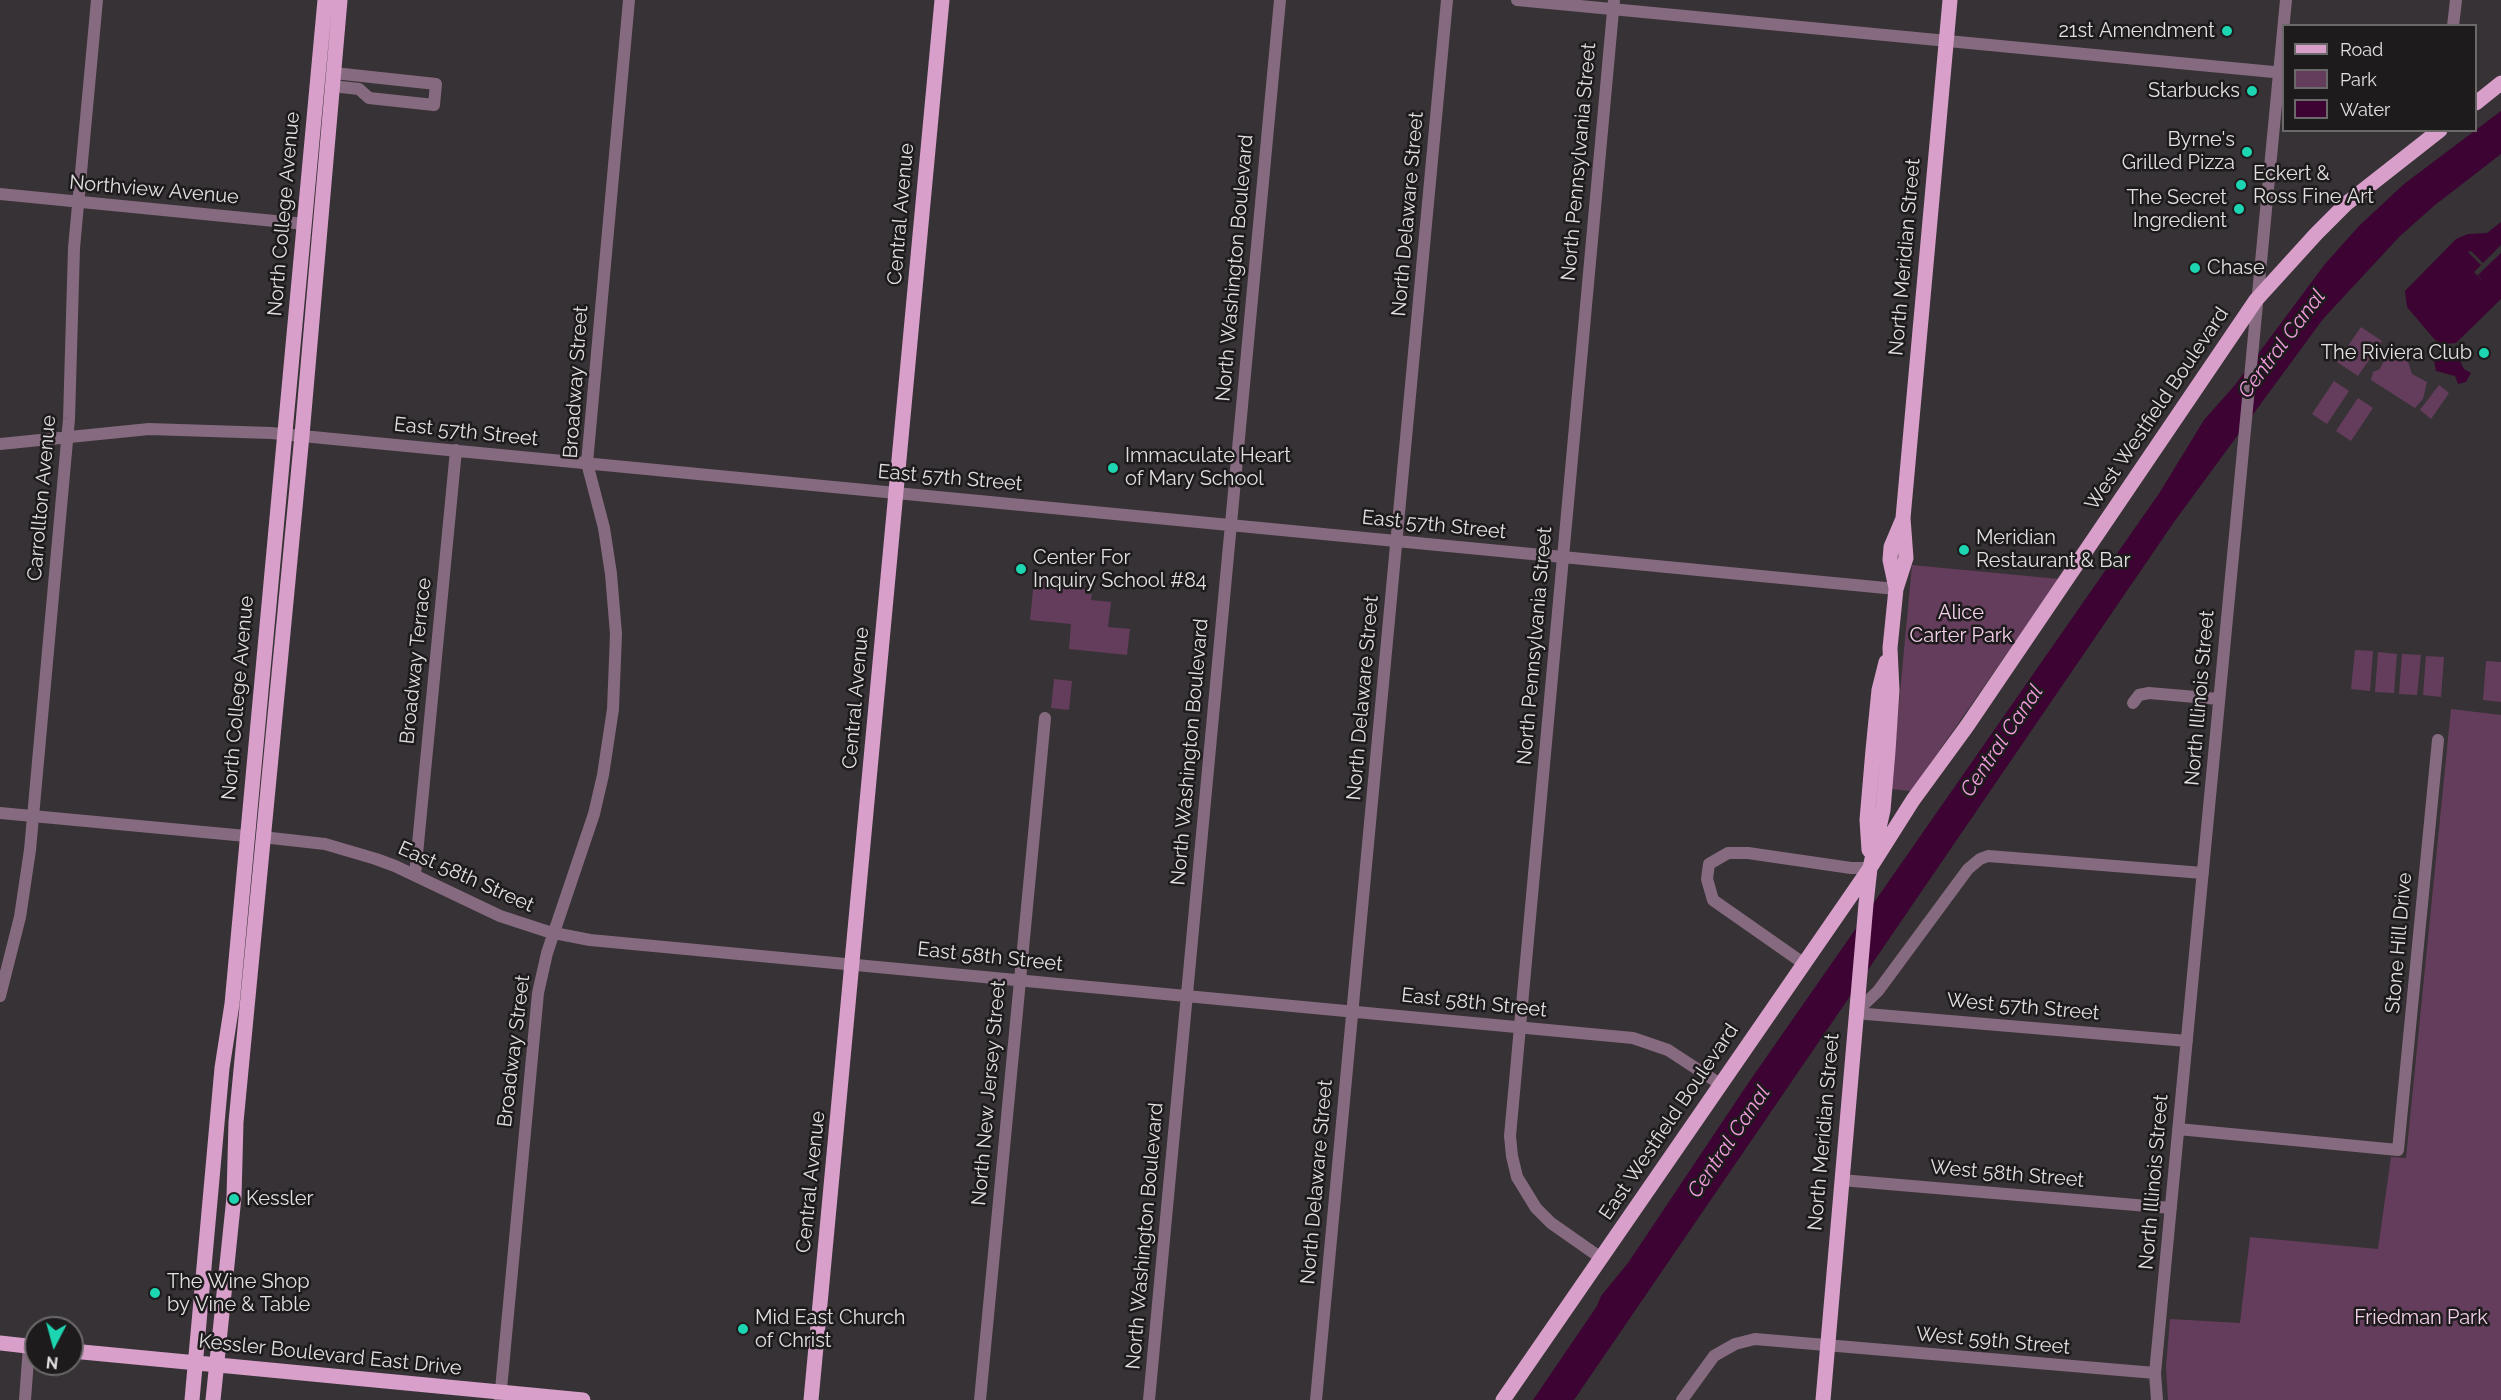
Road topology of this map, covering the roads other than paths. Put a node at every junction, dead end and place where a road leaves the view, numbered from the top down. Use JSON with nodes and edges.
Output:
{"nodes":[{"id":1,"x":97,"y":0,"type":"edge"},
{"id":2,"x":325,"y":0,"type":"edge"},
{"id":3,"x":340,"y":0,"type":"edge"},
{"id":4,"x":629,"y":0,"type":"edge"},
{"id":5,"x":942,"y":0,"type":"edge"},
{"id":6,"x":1280,"y":0,"type":"edge"},
{"id":7,"x":1448,"y":0,"type":"edge"},
{"id":8,"x":1517,"y":0,"type":"edge"},
{"id":9,"x":1950,"y":0,"type":"edge"},
{"id":10,"x":2286,"y":0,"type":"edge"},
{"id":11,"x":2456,"y":0,"type":"edge"},
{"id":12,"x":1613,"y":5,"type":"edge"},
{"id":13,"x":2284,"y":24,"type":"edge"},
{"id":14,"x":2453,"y":24,"type":"edge"},
{"id":15,"x":1946,"y":42,"type":"junction"},
{"id":16,"x":2281,"y":73,"type":"edge"},
{"id":17,"x":333,"y":80,"type":"junction"},
{"id":18,"x":2489,"y":88,"type":"edge"},
{"id":19,"x":2477,"y":101,"type":"edge"},
{"id":20,"x":2437,"y":132,"type":"edge"},
{"id":21,"x":0,"y":195,"type":"edge"},
{"id":22,"x":78,"y":202,"type":"junction"},
{"id":23,"x":305,"y":224,"type":"junction"},
{"id":24,"x":2256,"y":300,"type":"junction"},
{"id":25,"x":284,"y":434,"type":"junction"},
{"id":26,"x":302,"y":435,"type":"junction"},
{"id":27,"x":67,"y":437,"type":"junction"},
{"id":28,"x":0,"y":444,"type":"edge"},
{"id":29,"x":456,"y":450,"type":"junction"},
{"id":30,"x":587,"y":463,"type":"junction"},
{"id":31,"x":896,"y":493,"type":"junction"},
{"id":32,"x":1231,"y":525,"type":"junction"},
{"id":33,"x":1397,"y":541,"type":"junction"},
{"id":34,"x":1562,"y":557,"type":"junction"},
{"id":35,"x":1896,"y":588,"type":"junction"},
{"id":36,"x":1890,"y":648,"type":"junction"},
{"id":37,"x":2219,"y":699,"type":"junction"},
{"id":38,"x":2133,"y":703,"type":"dead end"},
{"id":39,"x":1045,"y":718,"type":"dead end"},
{"id":40,"x":2438,"y":740,"type":"dead end"},
{"id":41,"x":1884,"y":792,"type":"junction"},
{"id":42,"x":1913,"y":800,"type":"junction"},
{"id":43,"x":0,"y":813,"type":"edge"},
{"id":44,"x":33,"y":816,"type":"junction"},
{"id":45,"x":254,"y":837,"type":"junction"},
{"id":46,"x":1870,"y":868,"type":"junction"},
{"id":47,"x":2203,"y":873,"type":"junction"},
{"id":48,"x":415,"y":874,"type":"junction"},
{"id":49,"x":554,"y":933,"type":"junction"},
{"id":50,"x":1803,"y":963,"type":"junction"},
{"id":51,"x":853,"y":964,"type":"junction"},
{"id":52,"x":1019,"y":979,"type":"junction"},
{"id":53,"x":1187,"y":995,"type":"junction"},
{"id":54,"x":0,"y":996,"type":"edge"},
{"id":55,"x":1353,"y":1011,"type":"junction"},
{"id":56,"x":1855,"y":1013,"type":"junction"},
{"id":57,"x":1519,"y":1026,"type":"junction"},
{"id":58,"x":2187,"y":1041,"type":"junction"},
{"id":59,"x":1720,"y":1084,"type":"junction"},
{"id":60,"x":2178,"y":1129,"type":"junction"},
{"id":61,"x":1841,"y":1180,"type":"junction"},
{"id":62,"x":2171,"y":1208,"type":"junction"},
{"id":63,"x":1601,"y":1258,"type":"junction"},
{"id":64,"x":0,"y":1343,"type":"edge"},
{"id":65,"x":24,"y":1345,"type":"edge"},
{"id":66,"x":1827,"y":1347,"type":"junction"},
{"id":67,"x":84,"y":1352,"type":"edge"},
{"id":68,"x":195,"y":1363,"type":"junction"},
{"id":69,"x":216,"y":1365,"type":"junction"},
{"id":70,"x":2155,"y":1373,"type":"junction"},
{"id":71,"x":29,"y":1376,"type":"edge"},
{"id":72,"x":500,"y":1396,"type":"edge"},
{"id":73,"x":25,"y":1400,"type":"edge"},
{"id":74,"x":192,"y":1400,"type":"edge"},
{"id":75,"x":213,"y":1400,"type":"edge"},
{"id":76,"x":584,"y":1400,"type":"edge"},
{"id":77,"x":811,"y":1400,"type":"edge"},
{"id":78,"x":980,"y":1400,"type":"edge"},
{"id":79,"x":1149,"y":1400,"type":"edge"},
{"id":80,"x":1316,"y":1400,"type":"edge"},
{"id":81,"x":1503,"y":1400,"type":"edge"},
{"id":82,"x":1682,"y":1400,"type":"edge"},
{"id":83,"x":1823,"y":1400,"type":"edge"},
{"id":84,"x":2157,"y":1400,"type":"edge"}],
"edges":[{"from":1,"to":22,"type":"street","name":"Carrollton Avenue"},
{"from":2,"to":23,"type":"main road","name":"North College Avenue"},
{"from":3,"to":17,"type":"main road","name":"North College Avenue"},
{"from":4,"to":30,"type":"street","name":"Broadway Street"},
{"from":5,"to":31,"type":"main road","name":"Central Avenue"},
{"from":6,"to":32,"type":"street","name":"North Washington Boulevard"},
{"from":7,"to":33,"type":"street","name":"North Delaware Street"},
{"from":8,"to":12,"type":"street"},
{"from":9,"to":15,"type":"main road","name":"North Meridian Street"},
{"from":10,"to":13,"type":"street","name":"North Illinois Street"},
{"from":11,"to":14,"type":"street"},
{"from":12,"to":15,"type":"street"},
{"from":12,"to":34,"type":"street","name":"North Pennsylvania Street"},
{"from":15,"to":16,"type":"street"},
{"from":15,"to":35,"type":"main road","name":"North Meridian Street"},
{"from":16,"to":24,"type":"street","name":"North Illinois Street"},
{"from":17,"to":17,"type":"street"},
{"from":17,"to":26,"type":"main road","name":"North College Avenue"},
{"from":18,"to":19,"type":"main road"},
{"from":20,"to":24,"type":"main road","name":"West Westfield Boulevard"},
{"from":21,"to":22,"type":"street","name":"Northview Avenue"},
{"from":22,"to":23,"type":"street","name":"Northview Avenue"},
{"from":22,"to":27,"type":"street","name":"Carrollton Avenue"},
{"from":23,"to":25,"type":"main road","name":"North College Avenue"},
{"from":24,"to":37,"type":"street","name":"North Illinois Street"},
{"from":24,"to":42,"type":"main road","name":"West Westfield Boulevard"},
{"from":25,"to":26,"type":"street","name":"East 57th Street"},
{"from":25,"to":27,"type":"street","name":"East 57th Street"},
{"from":25,"to":45,"type":"main road","name":"North College Avenue"},
{"from":26,"to":29,"type":"street","name":"East 57th Street"},
{"from":26,"to":45,"type":"main road","name":"North College Avenue"},
{"from":27,"to":28,"type":"street","name":"East 57th Street"},
{"from":27,"to":44,"type":"street","name":"Carrollton Avenue"},
{"from":29,"to":30,"type":"street","name":"East 57th Street"},
{"from":29,"to":48,"type":"street","name":"Broadway Terrace"},
{"from":30,"to":31,"type":"street","name":"East 57th Street"},
{"from":30,"to":49,"type":"street","name":"Broadway Street"},
{"from":31,"to":32,"type":"street","name":"East 57th Street"},
{"from":31,"to":51,"type":"main road","name":"Central Avenue"},
{"from":32,"to":33,"type":"street","name":"East 57th Street"},
{"from":32,"to":53,"type":"street","name":"North Washington Boulevard"},
{"from":33,"to":34,"type":"street","name":"East 57th Street"},
{"from":33,"to":55,"type":"street","name":"North Delaware Street"},
{"from":34,"to":35,"type":"street","name":"East 57th Street"},
{"from":34,"to":57,"type":"street","name":"North Pennsylvania Street"},
{"from":35,"to":36,"type":"main road","name":"North Meridian Street"},
{"from":36,"to":41,"type":"main road","name":"North Meridian Street"},
{"from":36,"to":46,"type":"main road","name":"North Meridian Street"},
{"from":37,"to":38,"type":"street"},
{"from":37,"to":47,"type":"street","name":"North Illinois Street"},
{"from":39,"to":52,"type":"street","name":"North New Jersey Street"},
{"from":40,"to":60,"type":"street","name":"Stone Hill Drive"},
{"from":41,"to":42,"type":"main road"},
{"from":41,"to":46,"type":"main road","name":"North Meridian Street"},
{"from":42,"to":46,"type":"main road","name":"West Westfield Boulevard"},
{"from":43,"to":44,"type":"street","name":"East 58th Street"},
{"from":44,"to":45,"type":"street","name":"East 58th Street"},
{"from":44,"to":54,"type":"street","name":"Carrollton Avenue"},
{"from":45,"to":48,"type":"street","name":"East 58th Street"},
{"from":45,"to":68,"type":"main road","name":"North College Avenue"},
{"from":45,"to":69,"type":"main road","name":"North College Avenue"},
{"from":46,"to":50,"type":"main road","name":"East Westfield Boulevard"},
{"from":46,"to":50,"type":"street"},
{"from":46,"to":56,"type":"main road","name":"North Meridian Street"},
{"from":47,"to":56,"type":"street"},
{"from":47,"to":58,"type":"street","name":"North Illinois Street"},
{"from":48,"to":49,"type":"street","name":"East 58th Street"},
{"from":49,"to":51,"type":"street","name":"East 58th Street"},
{"from":49,"to":72,"type":"street","name":"Broadway Street"},
{"from":50,"to":59,"type":"main road","name":"East Westfield Boulevard"},
{"from":51,"to":52,"type":"street","name":"East 58th Street"},
{"from":51,"to":77,"type":"main road","name":"Central Avenue"},
{"from":52,"to":53,"type":"street","name":"East 58th Street"},
{"from":52,"to":78,"type":"street","name":"North New Jersey Street"},
{"from":53,"to":55,"type":"street","name":"East 58th Street"},
{"from":53,"to":79,"type":"street","name":"North Washington Boulevard"},
{"from":55,"to":57,"type":"street","name":"East 58th Street"},
{"from":55,"to":80,"type":"street","name":"North Delaware Street"},
{"from":56,"to":58,"type":"street","name":"West 57th Street"},
{"from":56,"to":61,"type":"main road","name":"North Meridian Street"},
{"from":57,"to":59,"type":"street","name":"East 58th Street"},
{"from":57,"to":63,"type":"street","name":"North Pennsylvania Street"},
{"from":58,"to":60,"type":"street","name":"North Illinois Street"},
{"from":59,"to":63,"type":"main road","name":"East Westfield Boulevard"},
{"from":60,"to":62,"type":"street","name":"North Illinois Street"},
{"from":61,"to":62,"type":"street","name":"West 58th Street"},
{"from":61,"to":66,"type":"main road","name":"North Meridian Street"},
{"from":62,"to":70,"type":"street","name":"North Illinois Street"},
{"from":63,"to":81,"type":"main road","name":"East Westfield Boulevard"},
{"from":64,"to":65,"type":"main road"},
{"from":66,"to":70,"type":"street","name":"West 59th Street"},
{"from":66,"to":82,"type":"street","name":"West 59th Street"},
{"from":66,"to":83,"type":"main road","name":"North Meridian Street"},
{"from":67,"to":68,"type":"main road","name":"Kessler Boulevard East Drive"},
{"from":68,"to":69,"type":"main road","name":"Kessler Boulevard East Drive"},
{"from":68,"to":74,"type":"main road","name":"North College Avenue"},
{"from":69,"to":72,"type":"main road","name":"Kessler Boulevard East Drive"},
{"from":69,"to":75,"type":"main road","name":"North College Avenue"},
{"from":70,"to":84,"type":"street","name":"North Illinois Street"},
{"from":71,"to":73,"type":"street"},
{"from":72,"to":76,"type":"main road","name":"Kessler Boulevard East Drive"}]}
